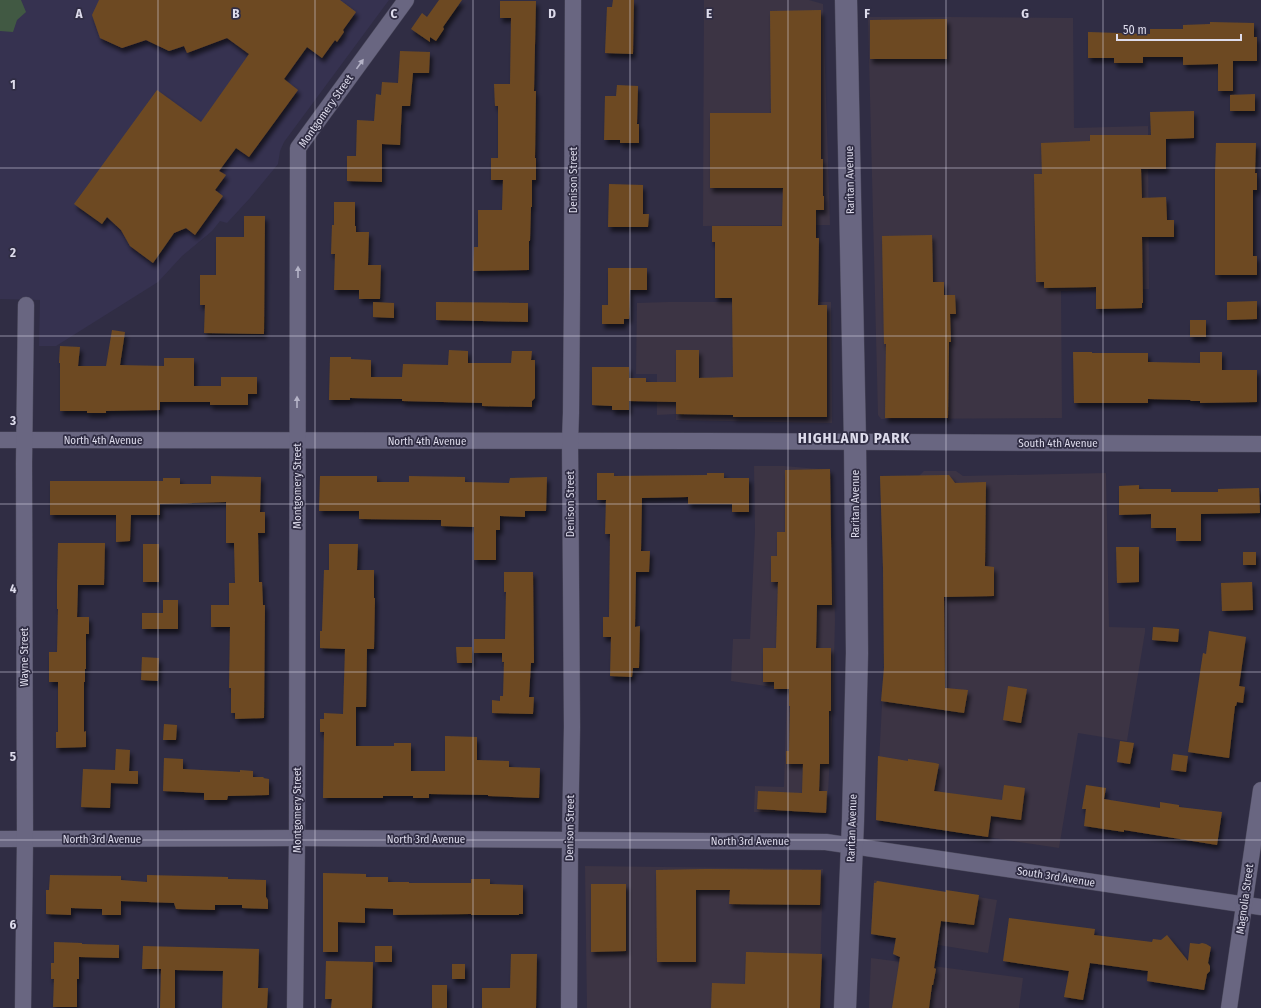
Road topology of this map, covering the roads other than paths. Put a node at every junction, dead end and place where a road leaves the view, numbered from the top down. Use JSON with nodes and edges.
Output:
{"nodes":[{"id":1,"x":406,"y":0,"type":"edge"},
{"id":2,"x":573,"y":0,"type":"edge"},
{"id":3,"x":846,"y":0,"type":"edge"},
{"id":4,"x":26,"y":305,"type":"dead end"},
{"id":5,"x":0,"y":440,"type":"edge"},
{"id":6,"x":24,"y":440,"type":"junction"},
{"id":7,"x":297,"y":441,"type":"junction"},
{"id":8,"x":570,"y":441,"type":"junction"},
{"id":9,"x":855,"y":442,"type":"junction"},
{"id":10,"x":1261,"y":444,"type":"edge"},
{"id":11,"x":1261,"y":790,"type":"edge"},
{"id":12,"x":297,"y":838,"type":"junction"},
{"id":13,"x":0,"y":839,"type":"edge"},
{"id":14,"x":25,"y":840,"type":"junction"},
{"id":15,"x":570,"y":840,"type":"junction"},
{"id":16,"x":852,"y":846,"type":"junction"},
{"id":17,"x":1244,"y":905,"type":"junction"},
{"id":18,"x":1261,"y":908,"type":"edge"},
{"id":19,"x":23,"y":1008,"type":"edge"},
{"id":20,"x":295,"y":1008,"type":"edge"},
{"id":21,"x":569,"y":1008,"type":"edge"},
{"id":22,"x":845,"y":1008,"type":"edge"},
{"id":23,"x":1229,"y":1008,"type":"edge"}],
"edges":[{"from":7,"to":1,"type":"street","name":"Montgomery Street","one_way":true},
{"from":2,"to":8,"type":"street","name":"Denison Street"},
{"from":3,"to":9,"type":"main road","name":"Raritan Avenue"},
{"from":4,"to":6,"type":"street","name":"Wayne Street"},
{"from":5,"to":6,"type":"street","name":"North 4th Avenue"},
{"from":6,"to":7,"type":"street","name":"North 4th Avenue"},
{"from":6,"to":14,"type":"street","name":"Wayne Street"},
{"from":7,"to":8,"type":"street","name":"North 4th Avenue"},
{"from":7,"to":12,"type":"street","name":"Montgomery Street"},
{"from":8,"to":9,"type":"street","name":"North 4th Avenue"},
{"from":8,"to":15,"type":"street","name":"Denison Street"},
{"from":9,"to":10,"type":"street","name":"South 4th Avenue"},
{"from":9,"to":16,"type":"main road","name":"Raritan Avenue"},
{"from":11,"to":17,"type":"street","name":"Magnolia Street"},
{"from":12,"to":14,"type":"street","name":"North 3rd Avenue"},
{"from":12,"to":15,"type":"street","name":"North 3rd Avenue"},
{"from":12,"to":20,"type":"street","name":"Montgomery Street"},
{"from":13,"to":14,"type":"street","name":"North 3rd Avenue"},
{"from":14,"to":19,"type":"street","name":"Wayne Street"},
{"from":15,"to":16,"type":"street","name":"North 3rd Avenue"},
{"from":15,"to":21,"type":"street","name":"Denison Street"},
{"from":16,"to":17,"type":"street","name":"South 3rd Avenue"},
{"from":16,"to":22,"type":"main road","name":"Raritan Avenue"},
{"from":17,"to":18,"type":"street","name":"South 3rd Avenue"},
{"from":17,"to":23,"type":"street","name":"Magnolia Street"}]}
